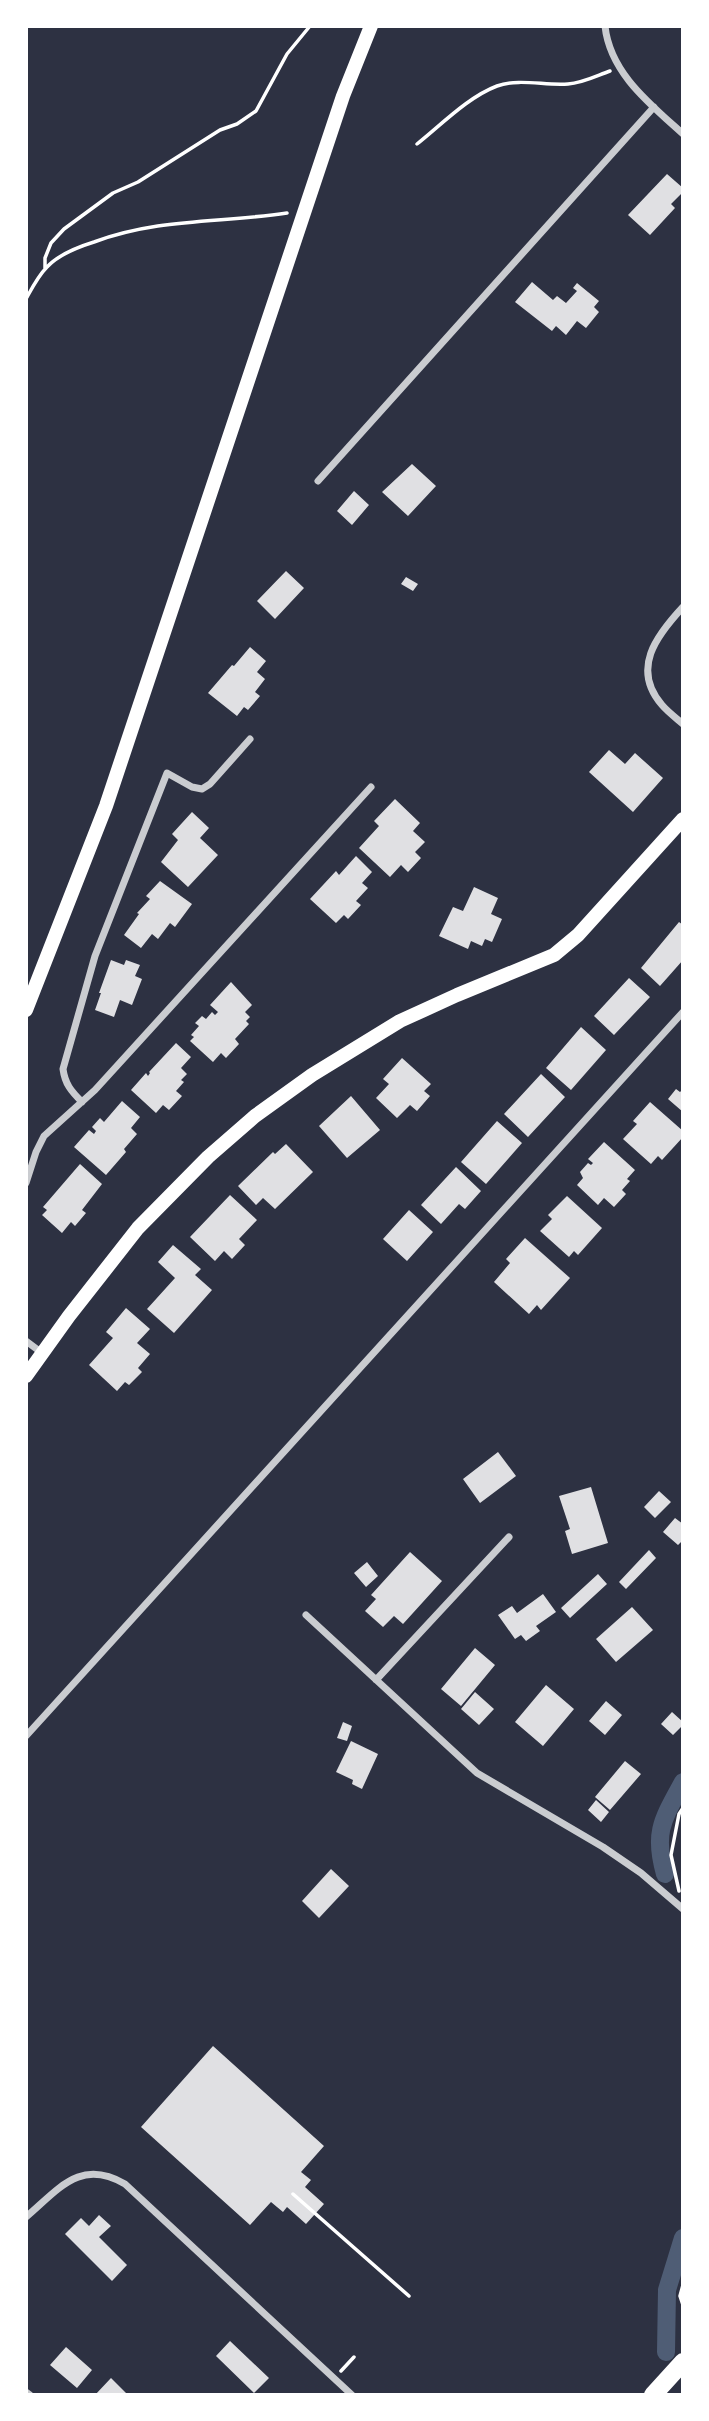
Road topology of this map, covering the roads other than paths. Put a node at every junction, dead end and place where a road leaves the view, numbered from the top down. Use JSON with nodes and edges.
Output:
{"nodes":[{"id":1,"x":371,"y":26,"type":"edge"},
{"id":2,"x":605,"y":26,"type":"edge"},
{"id":3,"x":654,"y":107,"type":"junction"},
{"id":4,"x":683,"y":134,"type":"edge"},
{"id":5,"x":318,"y":481,"type":"dead end"},
{"id":6,"x":683,"y":607,"type":"edge"},
{"id":7,"x":683,"y":724,"type":"edge"},
{"id":8,"x":250,"y":739,"type":"dead end"},
{"id":9,"x":371,"y":787,"type":"dead end"},
{"id":10,"x":683,"y":819,"type":"edge"},
{"id":11,"x":26,"y":1010,"type":"edge"},
{"id":12,"x":683,"y":1012,"type":"edge"},
{"id":13,"x":82,"y":1102,"type":"junction"},
{"id":14,"x":26,"y":1183,"type":"edge"},
{"id":15,"x":26,"y":1341,"type":"edge"},
{"id":16,"x":42,"y":1353,"type":"junction"},
{"id":17,"x":26,"y":1376,"type":"edge"},
{"id":18,"x":509,"y":1537,"type":"dead end"},
{"id":19,"x":306,"y":1615,"type":"dead end"},
{"id":20,"x":376,"y":1680,"type":"junction"},
{"id":21,"x":26,"y":1736,"type":"edge"},
{"id":22,"x":683,"y":1909,"type":"edge"},
{"id":23,"x":26,"y":2217,"type":"edge"},
{"id":24,"x":683,"y":2362,"type":"edge"},
{"id":25,"x":352,"y":2395,"type":"edge"},
{"id":26,"x":653,"y":2395,"type":"edge"}],
"edges":[{"from":1,"to":11,"type":"main road"},
{"from":2,"to":3,"type":"street"},
{"from":3,"to":4,"type":"street"},
{"from":3,"to":5,"type":"street"},
{"from":6,"to":7,"type":"street"},
{"from":8,"to":13,"type":"street"},
{"from":9,"to":13,"type":"street"},
{"from":10,"to":16,"type":"main road"},
{"from":12,"to":21,"type":"street"},
{"from":13,"to":14,"type":"street"},
{"from":15,"to":16,"type":"street"},
{"from":16,"to":17,"type":"main road"},
{"from":18,"to":20,"type":"street"},
{"from":19,"to":20,"type":"street"},
{"from":20,"to":22,"type":"street"},
{"from":23,"to":25,"type":"street"},
{"from":24,"to":26,"type":"highway"}]}
